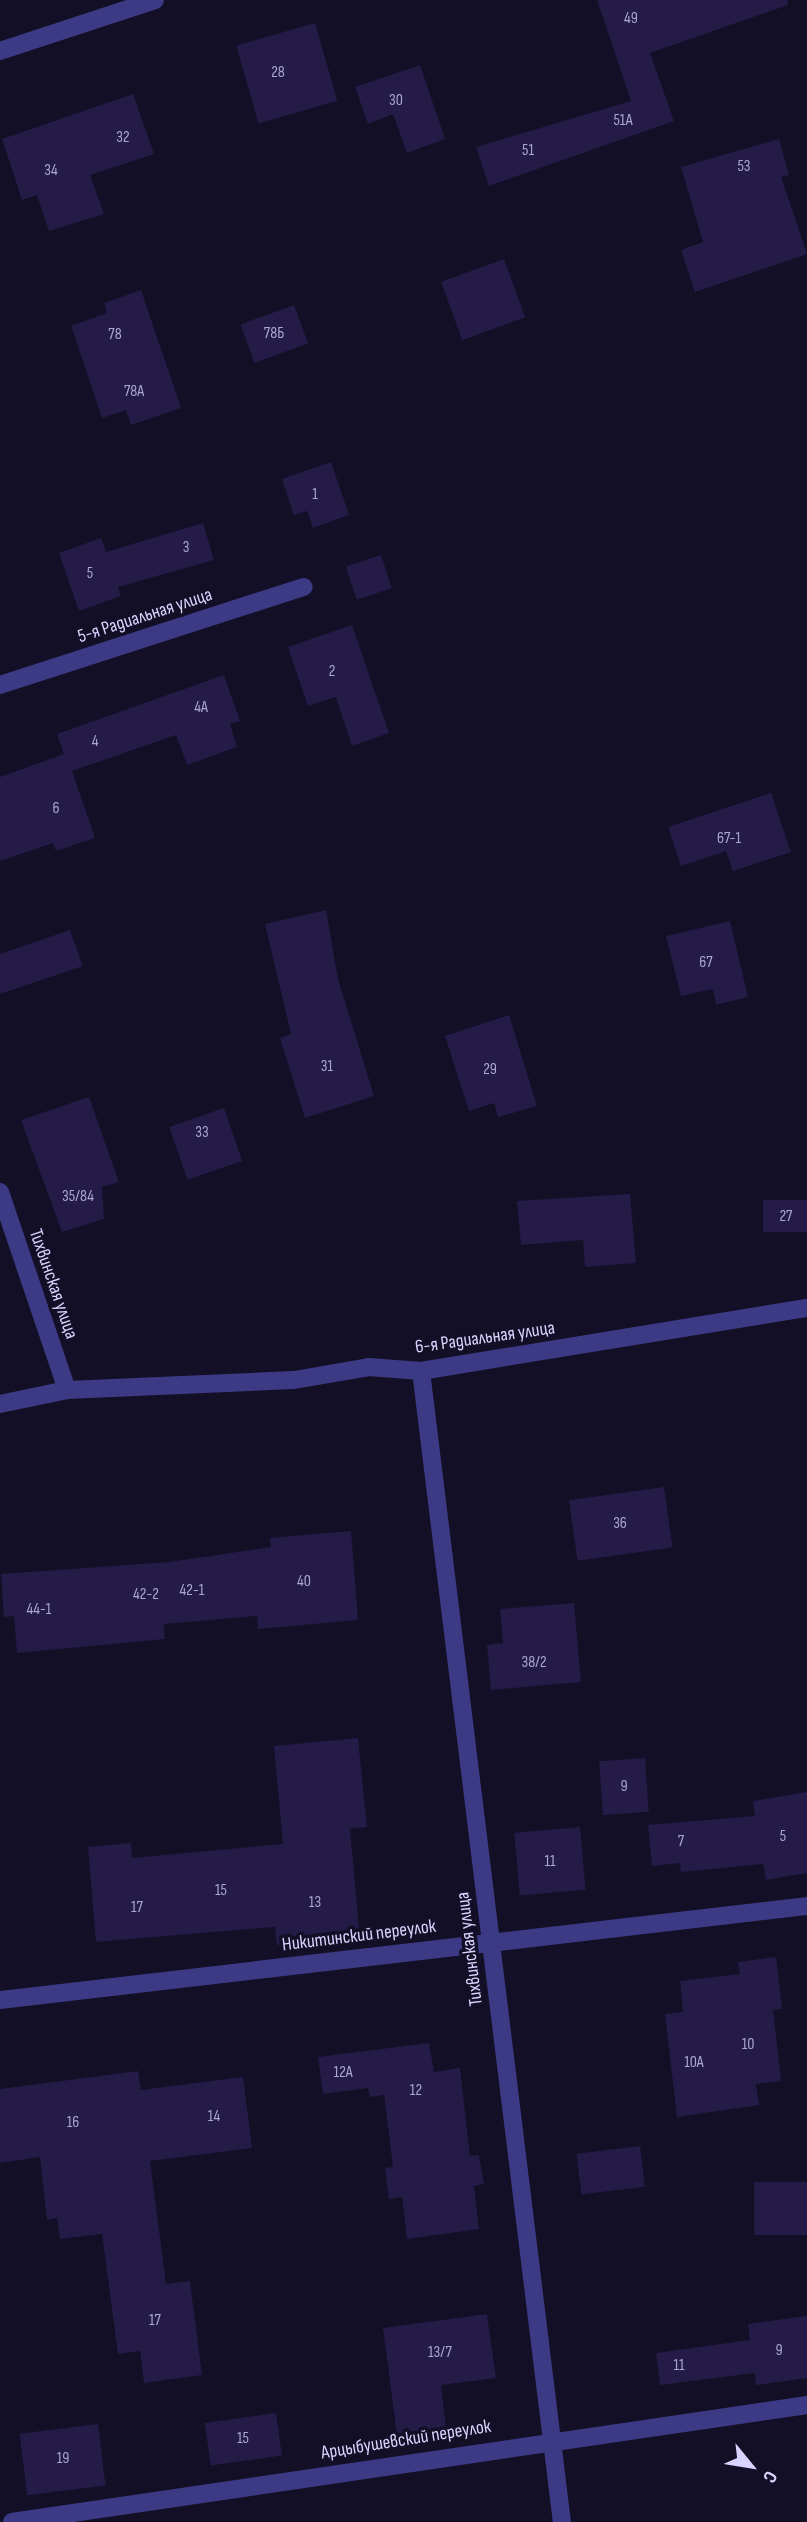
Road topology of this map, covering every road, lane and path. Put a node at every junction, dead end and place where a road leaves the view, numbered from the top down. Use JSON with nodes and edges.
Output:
{"nodes":[{"id":1,"x":155,"y":0,"type":"edge"},
{"id":2,"x":0,"y":51,"type":"edge"},
{"id":3,"x":304,"y":587,"type":"dead end"},
{"id":4,"x":0,"y":685,"type":"edge"},
{"id":5,"x":0,"y":1192,"type":"edge"},
{"id":6,"x":807,"y":1308,"type":"edge"},
{"id":7,"x":421,"y":1371,"type":"junction"},
{"id":8,"x":66,"y":1390,"type":"junction"},
{"id":9,"x":0,"y":1404,"type":"edge"},
{"id":10,"x":807,"y":1906,"type":"edge"},
{"id":11,"x":490,"y":1941,"type":"junction"},
{"id":12,"x":0,"y":2000,"type":"edge"},
{"id":13,"x":807,"y":2405,"type":"edge"},
{"id":14,"x":550,"y":2439,"type":"junction"},
{"id":15,"x":12,"y":2522,"type":"edge"},
{"id":16,"x":562,"y":2522,"type":"edge"}],
"edges":[{"from":1,"to":2,"type":"street"},
{"from":3,"to":4,"type":"street","name":"5-я Радиальная улица"},
{"from":5,"to":8,"type":"street","name":"Тихвинская улица"},
{"from":6,"to":7,"type":"street","name":"6-я Радиальная улица"},
{"from":7,"to":8,"type":"street","name":"6-я Радиальная улица"},
{"from":7,"to":11,"type":"street","name":"Тихвинская улица"},
{"from":8,"to":9,"type":"street","name":"6-я Радиальная улица"},
{"from":10,"to":11,"type":"street","name":"Никитинский переулок"},
{"from":11,"to":12,"type":"street","name":"Никитинский переулок"},
{"from":11,"to":14,"type":"street","name":"Тихвинская улица"},
{"from":13,"to":14,"type":"street","name":"Арцыбушевский переулок"},
{"from":14,"to":15,"type":"street","name":"Арцыбушевский переулок"},
{"from":14,"to":16,"type":"street","name":"Тихвинская улица"}]}
